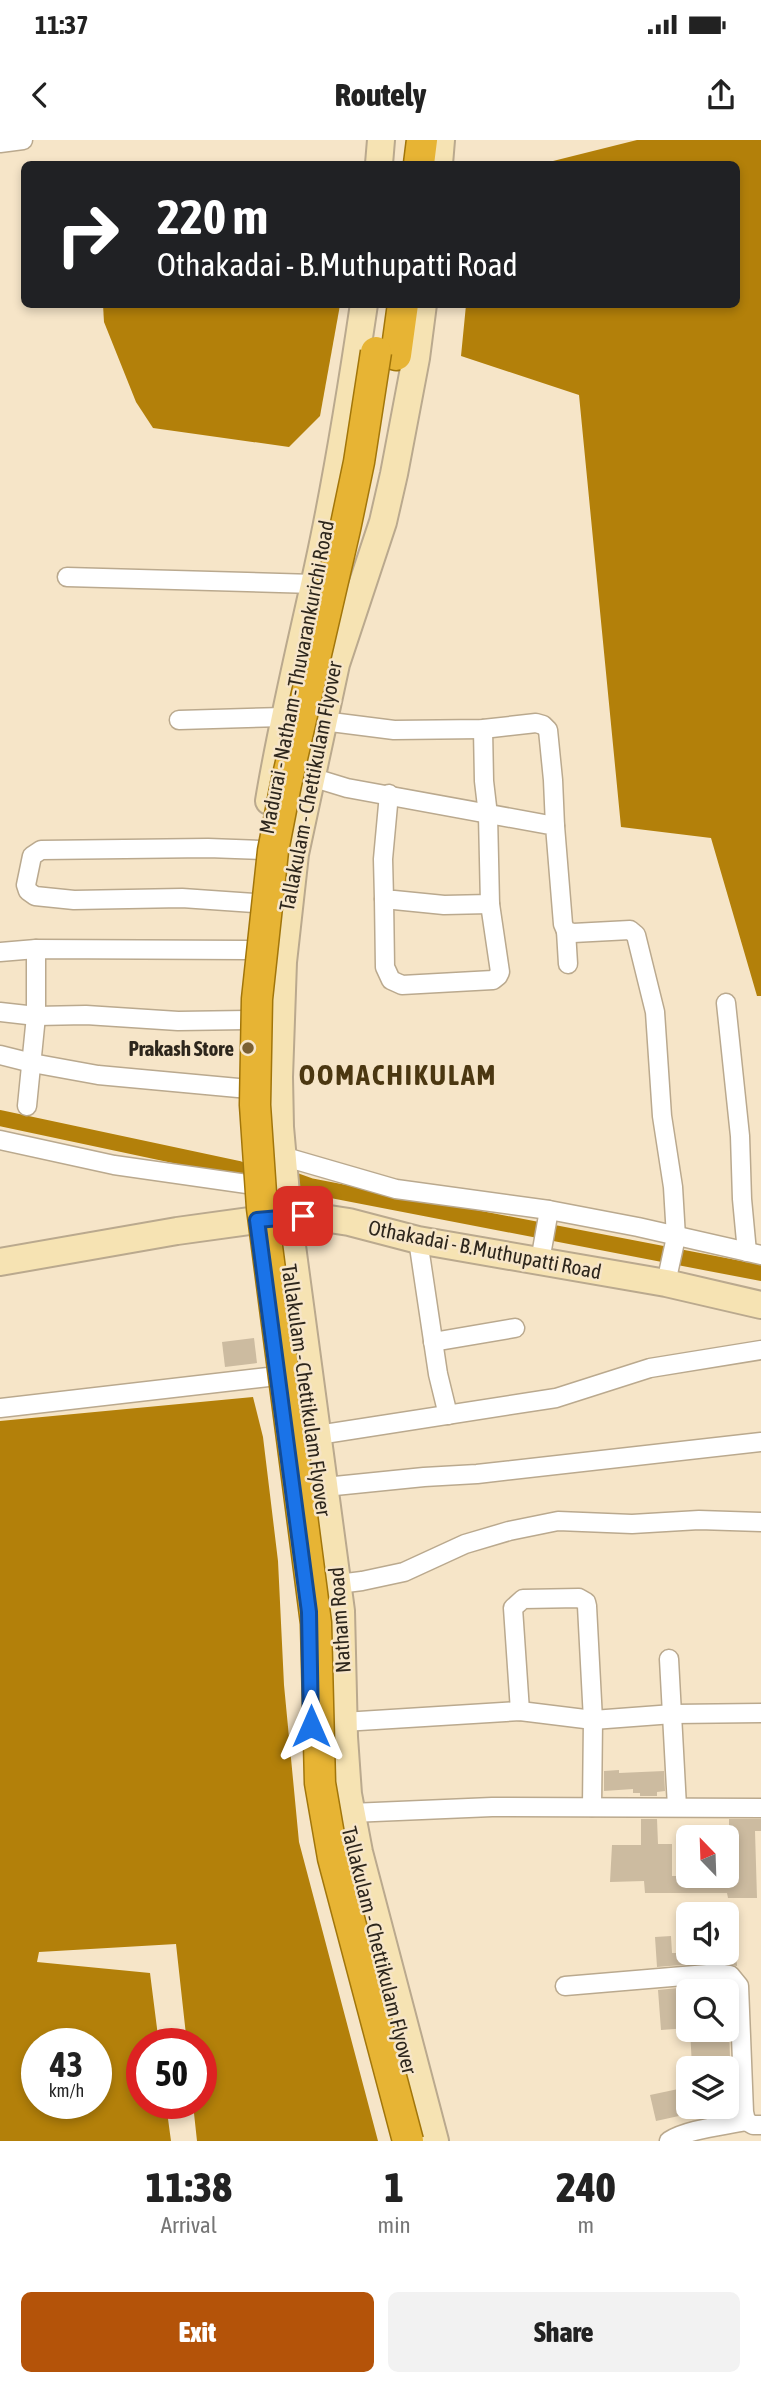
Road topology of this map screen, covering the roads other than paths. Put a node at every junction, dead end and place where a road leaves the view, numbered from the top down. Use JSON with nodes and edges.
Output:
{"nodes":[{"id":1,"x":23,"y":140,"type":"edge"},
{"id":2,"x":381,"y":140,"type":"edge"},
{"id":3,"x":402,"y":140,"type":"edge"},
{"id":4,"x":422,"y":140,"type":"edge"},
{"id":5,"x":442,"y":140,"type":"edge"},
{"id":6,"x":0,"y":144,"type":"edge"},
{"id":7,"x":379,"y":161,"type":"edge"},
{"id":8,"x":400,"y":161,"type":"edge"},
{"id":9,"x":419,"y":161,"type":"edge"},
{"id":10,"x":439,"y":161,"type":"edge"},
{"id":11,"x":363,"y":308,"type":"edge"},
{"id":12,"x":383,"y":308,"type":"edge"},
{"id":13,"x":402,"y":308,"type":"edge"},
{"id":14,"x":422,"y":308,"type":"edge"},
{"id":15,"x":386,"y":354,"type":"junction"},
{"id":16,"x":67,"y":577,"type":"dead end"},
{"id":17,"x":314,"y":584,"type":"junction"},
{"id":18,"x":284,"y":718,"type":"junction"},
{"id":19,"x":179,"y":720,"type":"dead end"},
{"id":20,"x":323,"y":720,"type":"junction"},
{"id":21,"x":483,"y":729,"type":"junction"},
{"id":22,"x":311,"y":777,"type":"junction"},
{"id":23,"x":389,"y":794,"type":"junction"},
{"id":24,"x":488,"y":814,"type":"junction"},
{"id":25,"x":555,"y":826,"type":"junction"},
{"id":26,"x":261,"y":850,"type":"junction"},
{"id":27,"x":384,"y":899,"type":"junction"},
{"id":28,"x":254,"y":903,"type":"junction"},
{"id":29,"x":490,"y":904,"type":"junction"},
{"id":30,"x":566,"y":930,"type":"junction"},
{"id":31,"x":36,"y":949,"type":"junction"},
{"id":32,"x":248,"y":950,"type":"junction"},
{"id":33,"x":0,"y":952,"type":"edge"},
{"id":34,"x":568,"y":964,"type":"dead end"},
{"id":35,"x":726,"y":1003,"type":"dead end"},
{"id":36,"x":0,"y":1012,"type":"edge"},
{"id":37,"x":36,"y":1016,"type":"junction"},
{"id":38,"x":248,"y":1020,"type":"junction"},
{"id":39,"x":0,"y":1055,"type":"edge"},
{"id":40,"x":32,"y":1063,"type":"junction"},
{"id":41,"x":248,"y":1089,"type":"junction"},
{"id":42,"x":27,"y":1106,"type":"dead end"},
{"id":43,"x":0,"y":1140,"type":"edge"},
{"id":44,"x":282,"y":1156,"type":"junction"},
{"id":45,"x":254,"y":1185,"type":"junction"},
{"id":46,"x":288,"y":1216,"type":"junction"},
{"id":47,"x":257,"y":1220,"type":"junction"},
{"id":48,"x":545,"y":1233,"type":"junction"},
{"id":49,"x":418,"y":1240,"type":"junction"},
{"id":50,"x":754,"y":1254,"type":"edge"},
{"id":51,"x":671,"y":1258,"type":"junction"},
{"id":52,"x":0,"y":1262,"type":"edge"},
{"id":53,"x":761,"y":1305,"type":"edge"},
{"id":54,"x":515,"y":1328,"type":"dead end"},
{"id":55,"x":433,"y":1342,"type":"junction"},
{"id":56,"x":761,"y":1350,"type":"edge"},
{"id":57,"x":277,"y":1376,"type":"junction"},
{"id":58,"x":0,"y":1408,"type":"edge"},
{"id":59,"x":448,"y":1415,"type":"junction"},
{"id":60,"x":317,"y":1435,"type":"junction"},
{"id":61,"x":761,"y":1442,"type":"edge"},
{"id":62,"x":325,"y":1487,"type":"junction"},
{"id":63,"x":761,"y":1522,"type":"edge"},
{"id":64,"x":338,"y":1584,"type":"junction"},
{"id":65,"x":669,"y":1659,"type":"dead end"},
{"id":66,"x":520,"y":1711,"type":"junction"},
{"id":67,"x":761,"y":1713,"type":"edge"},
{"id":68,"x":673,"y":1714,"type":"junction"},
{"id":69,"x":593,"y":1720,"type":"junction"},
{"id":70,"x":343,"y":1722,"type":"junction"},
{"id":71,"x":592,"y":1807,"type":"junction"},
{"id":72,"x":677,"y":1807,"type":"junction"},
{"id":73,"x":761,"y":1808,"type":"edge"},
{"id":74,"x":351,"y":1813,"type":"junction"},
{"id":75,"x":565,"y":1986,"type":"dead end"},
{"id":76,"x":753,"y":2123,"type":"edge"},
{"id":77,"x":401,"y":2141,"type":"edge"},
{"id":78,"x":408,"y":2141,"type":"edge"},
{"id":79,"x":429,"y":2141,"type":"edge"},
{"id":80,"x":435,"y":2141,"type":"edge"},
{"id":81,"x":669,"y":2141,"type":"edge"}],
"edges":[{"from":1,"to":6,"type":"street"},
{"from":2,"to":7,"type":"main road"},
{"from":3,"to":8,"type":"highway"},
{"from":4,"to":9,"type":"highway"},
{"from":5,"to":10,"type":"main road"},
{"from":11,"to":17,"type":"main road","name":"Madurai - Natham - Thuvarankurichi Road"},
{"from":12,"to":15,"type":"highway","name":"Tallakulam - Chettikulam Flyover"},
{"from":13,"to":15,"type":"highway","name":"Tallakulam - Chettikulam Flyover"},
{"from":14,"to":20,"type":"main road","name":"Madurai - Natham - Thuvarankurichi Road"},
{"from":15,"to":78,"type":"highway","name":"Tallakulam - Chettikulam Flyover","bridge":true},
{"from":15,"to":79,"type":"highway","name":"Tallakulam - Chettikulam Flyover"},
{"from":16,"to":17,"type":"street"},
{"from":17,"to":18,"type":"main road","name":"Madurai - Natham - Thuvarankurichi Road"},
{"from":18,"to":19,"type":"street"},
{"from":18,"to":26,"type":"main road","name":"Madurai - Natham - Thuvarankurichi Road"},
{"from":20,"to":21,"type":"street"},
{"from":20,"to":22,"type":"main road","name":"Madurai - Natham - Thuvarankurichi Road"},
{"from":21,"to":24,"type":"street"},
{"from":21,"to":25,"type":"street"},
{"from":22,"to":23,"type":"street"},
{"from":22,"to":44,"type":"main road","name":"Madurai - Natham - Thuvarankurichi Road"},
{"from":23,"to":24,"type":"street"},
{"from":23,"to":27,"type":"street"},
{"from":24,"to":25,"type":"street"},
{"from":24,"to":29,"type":"street"},
{"from":25,"to":30,"type":"street"},
{"from":26,"to":28,"type":"main road","name":"Madurai - Natham - Thuvarankurichi Road"},
{"from":26,"to":28,"type":"street"},
{"from":27,"to":29,"type":"street"},
{"from":27,"to":29,"type":"street"},
{"from":28,"to":32,"type":"main road","name":"Madurai - Natham - Thuvarankurichi Road"},
{"from":30,"to":34,"type":"street"},
{"from":30,"to":51,"type":"street"},
{"from":31,"to":32,"type":"street"},
{"from":31,"to":33,"type":"street"},
{"from":31,"to":37,"type":"street"},
{"from":32,"to":38,"type":"main road","name":"Madurai - Natham - Thuvarankurichi Road"},
{"from":35,"to":50,"type":"street"},
{"from":36,"to":37,"type":"street"},
{"from":37,"to":38,"type":"street"},
{"from":37,"to":40,"type":"street"},
{"from":38,"to":41,"type":"main road","name":"Madurai - Natham - Thuvarankurichi Road"},
{"from":39,"to":40,"type":"street"},
{"from":40,"to":41,"type":"street"},
{"from":40,"to":42,"type":"street"},
{"from":41,"to":45,"type":"main road","name":"Madurai - Natham - Thuvarankurichi Road"},
{"from":43,"to":45,"type":"street"},
{"from":44,"to":46,"type":"main road","name":"Madurai - Natham - Thuvarankurichi Road"},
{"from":44,"to":48,"type":"street"},
{"from":45,"to":47,"type":"main road","name":"Madurai - Natham - Thuvarankurichi Road"},
{"from":46,"to":47,"type":"main road","name":"Othakadai - B.Muthupatti Road"},
{"from":46,"to":49,"type":"main road","name":"Othakadai - B.Muthupatti Road"},
{"from":46,"to":60,"type":"main road","name":"Natham Road"},
{"from":47,"to":52,"type":"main road","name":"Othakadai - B.Muthupatti Road"},
{"from":47,"to":57,"type":"main road","name":"Natham Road"},
{"from":48,"to":49,"type":"main road","name":"Othakadai - B.Muthupatti Road"},
{"from":48,"to":51,"type":"main road","name":"Othakadai - B.Muthupatti Road"},
{"from":48,"to":51,"type":"street"},
{"from":49,"to":55,"type":"street"},
{"from":50,"to":51,"type":"street"},
{"from":51,"to":53,"type":"main road","name":"Othakadai - B.Muthupatti Road"},
{"from":54,"to":55,"type":"street"},
{"from":55,"to":59,"type":"street"},
{"from":56,"to":59,"type":"street"},
{"from":57,"to":58,"type":"street"},
{"from":57,"to":77,"type":"main road","name":"Natham Road"},
{"from":59,"to":60,"type":"street"},
{"from":60,"to":62,"type":"main road","name":"Natham Road"},
{"from":61,"to":62,"type":"street"},
{"from":62,"to":64,"type":"main road","name":"Natham Road"},
{"from":63,"to":64,"type":"street"},
{"from":64,"to":70,"type":"main road","name":"Natham Road"},
{"from":65,"to":68,"type":"street"},
{"from":66,"to":69,"type":"street"},
{"from":66,"to":69,"type":"street"},
{"from":66,"to":70,"type":"street"},
{"from":67,"to":68,"type":"street"},
{"from":68,"to":69,"type":"street"},
{"from":68,"to":72,"type":"street"},
{"from":69,"to":71,"type":"street"},
{"from":70,"to":74,"type":"main road","name":"Natham Road"},
{"from":71,"to":72,"type":"street"},
{"from":71,"to":74,"type":"street"},
{"from":72,"to":73,"type":"street"},
{"from":74,"to":80,"type":"main road","name":"Natham Road"},
{"from":75,"to":76,"type":"street"},
{"from":76,"to":81,"type":"street"}]}
